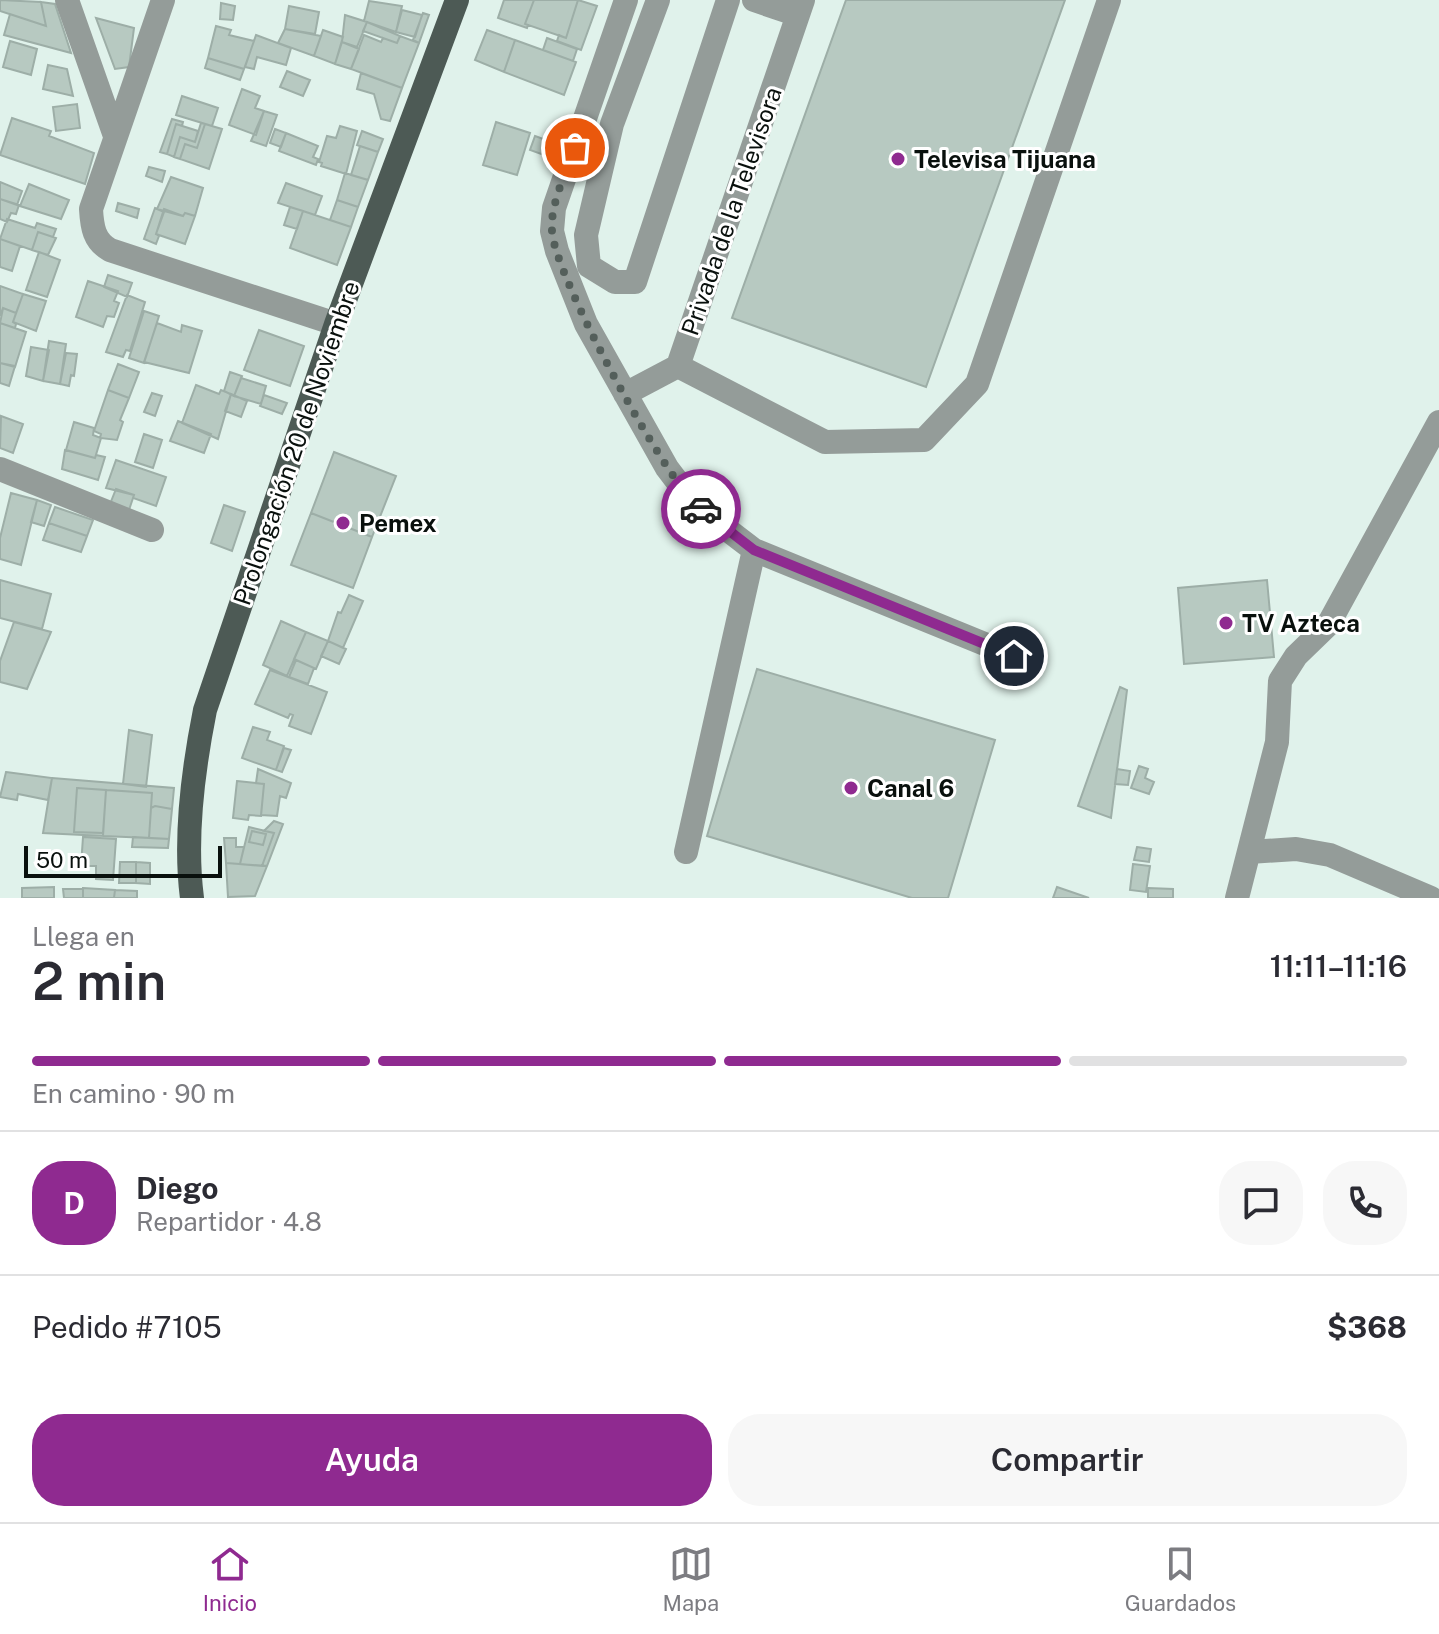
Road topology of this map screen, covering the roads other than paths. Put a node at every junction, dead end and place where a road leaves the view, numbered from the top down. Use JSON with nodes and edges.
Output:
{"nodes":[{"id":1,"x":67,"y":0,"type":"edge"},
{"id":2,"x":163,"y":0,"type":"edge"},
{"id":3,"x":457,"y":0,"type":"edge"},
{"id":4,"x":626,"y":0,"type":"edge"},
{"id":5,"x":658,"y":0,"type":"edge"},
{"id":6,"x":728,"y":0,"type":"edge"},
{"id":7,"x":754,"y":0,"type":"edge"},
{"id":8,"x":1109,"y":0,"type":"edge"},
{"id":9,"x":801,"y":7,"type":"edge"},
{"id":10,"x":115,"y":136,"type":"junction"},
{"id":11,"x":336,"y":324,"type":"junction"},
{"id":12,"x":678,"y":366,"type":"junction"},
{"id":13,"x":625,"y":394,"type":"junction"},
{"id":14,"x":1439,"y":422,"type":"edge"},
{"id":15,"x":0,"y":469,"type":"edge"},
{"id":16,"x":152,"y":530,"type":"dead end"},
{"id":17,"x":754,"y":550,"type":"junction"},
{"id":18,"x":1014,"y":656,"type":"dead end"},
{"id":19,"x":686,"y":852,"type":"dead end"},
{"id":20,"x":1249,"y":852,"type":"junction"},
{"id":21,"x":192,"y":898,"type":"edge"},
{"id":22,"x":1237,"y":898,"type":"edge"},
{"id":23,"x":1431,"y":898,"type":"edge"}],
"edges":[{"from":1,"to":10,"type":"street"},
{"from":2,"to":10,"type":"street"},
{"from":3,"to":11,"type":"main road","name":"Prolongación 20 de Noviembre"},
{"from":4,"to":13,"type":"street"},
{"from":5,"to":6,"type":"street"},
{"from":7,"to":9,"type":"street"},
{"from":8,"to":12,"type":"street"},
{"from":9,"to":12,"type":"street","name":"Privada de la Televisora"},
{"from":10,"to":11,"type":"street"},
{"from":11,"to":21,"type":"main road","name":"Prolongación 20 de Noviembre"},
{"from":12,"to":13,"type":"street","name":"Privada de la Televisora"},
{"from":13,"to":17,"type":"street"},
{"from":14,"to":20,"type":"street"},
{"from":15,"to":16,"type":"street"},
{"from":17,"to":18,"type":"street"},
{"from":17,"to":19,"type":"street"},
{"from":20,"to":22,"type":"street"},
{"from":20,"to":23,"type":"street"}]}
